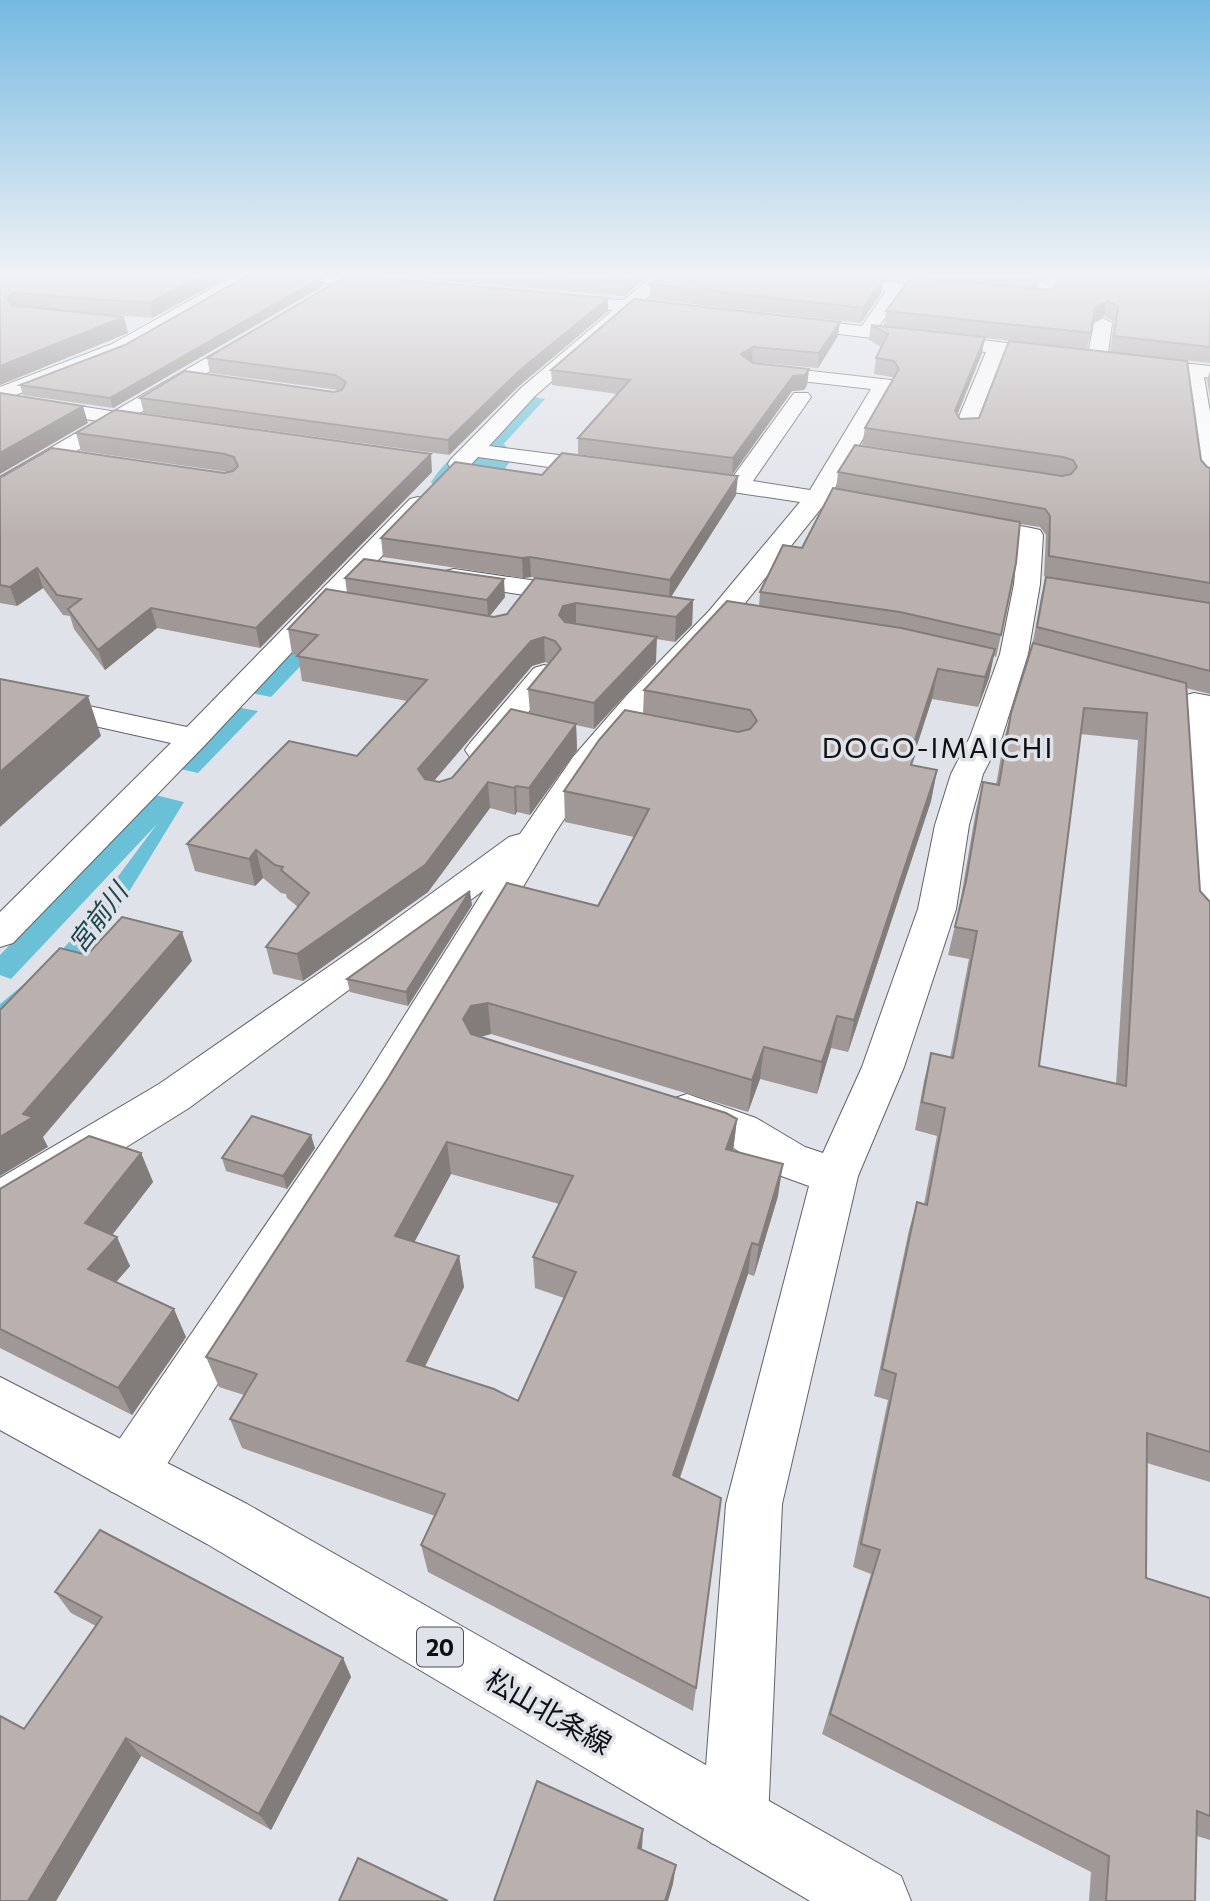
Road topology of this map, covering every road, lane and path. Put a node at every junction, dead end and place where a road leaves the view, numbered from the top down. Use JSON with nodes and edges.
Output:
{"nodes":[{"id":1,"x":82,"y":361,"type":"edge"},
{"id":2,"x":213,"y":361,"type":"edge"},
{"id":3,"x":564,"y":361,"type":"edge"},
{"id":4,"x":900,"y":361,"type":"edge"},
{"id":5,"x":992,"y":361,"type":"edge"},
{"id":6,"x":1112,"y":361,"type":"edge"},
{"id":7,"x":752,"y":370,"type":"edge"},
{"id":8,"x":1201,"y":371,"type":"edge"},
{"id":9,"x":892,"y":373,"type":"junction"},
{"id":10,"x":185,"y":377,"type":"junction"},
{"id":11,"x":212,"y":381,"type":"edge"},
{"id":12,"x":801,"y":397,"type":"edge"},
{"id":13,"x":1,"y":400,"type":"edge"},
{"id":14,"x":118,"y":417,"type":"junction"},
{"id":15,"x":181,"y":428,"type":"edge"},
{"id":16,"x":965,"y":429,"type":"edge"},
{"id":17,"x":844,"y":452,"type":"junction"},
{"id":18,"x":53,"y":456,"type":"junction"},
{"id":19,"x":871,"y":456,"type":"edge"},
{"id":20,"x":94,"y":462,"type":"edge"},
{"id":21,"x":632,"y":471,"type":"edge"},
{"id":22,"x":659,"y":475,"type":"edge"},
{"id":23,"x":1210,"y":478,"type":"edge"},
{"id":24,"x":408,"y":484,"type":"edge"},
{"id":25,"x":739,"y":485,"type":"junction"},
{"id":26,"x":0,"y":487,"type":"edge"},
{"id":27,"x":818,"y":496,"type":"junction"},
{"id":28,"x":898,"y":511,"type":"edge"},
{"id":29,"x":951,"y":521,"type":"edge"},
{"id":30,"x":359,"y":564,"type":"junction"},
{"id":31,"x":530,"y":587,"type":"junction"},
{"id":32,"x":597,"y":598,"type":"edge"},
{"id":33,"x":513,"y":609,"type":"edge"},
{"id":34,"x":544,"y":674,"type":"edge"},
{"id":35,"x":0,"y":696,"type":"edge"},
{"id":36,"x":1191,"y":701,"type":"edge"},
{"id":37,"x":505,"y":721,"type":"junction"},
{"id":38,"x":594,"y":733,"type":"junction"},
{"id":39,"x":194,"y":738,"type":"junction"},
{"id":40,"x":465,"y":768,"type":"edge"},
{"id":41,"x":538,"y":833,"type":"junction"},
{"id":42,"x":1210,"y":919,"type":"edge"},
{"id":43,"x":0,"y":934,"type":"edge"},
{"id":44,"x":650,"y":1100,"type":"edge"},
{"id":45,"x":835,"y":1177,"type":"junction"},
{"id":46,"x":0,"y":1201,"type":"edge"},
{"id":47,"x":0,"y":1402,"type":"edge"},
{"id":48,"x":130,"y":1472,"type":"junction"},
{"id":49,"x":736,"y":1819,"type":"junction"},
{"id":50,"x":876,"y":1901,"type":"edge"}],
"edges":[{"from":1,"to":13,"type":"street"},
{"from":2,"to":10,"type":"street"},
{"from":3,"to":21,"type":"street"},
{"from":4,"to":9,"type":"street"},
{"from":5,"to":16,"type":"street"},
{"from":6,"to":8,"type":"street"},
{"from":7,"to":9,"type":"street"},
{"from":8,"to":23,"type":"street"},
{"from":9,"to":17,"type":"street"},
{"from":10,"to":11,"type":"street"},
{"from":10,"to":14,"type":"street"},
{"from":12,"to":25,"type":"street"},
{"from":13,"to":14,"type":"street"},
{"from":14,"to":15,"type":"street"},
{"from":14,"to":18,"type":"street"},
{"from":17,"to":19,"type":"street"},
{"from":17,"to":27,"type":"street"},
{"from":18,"to":20,"type":"street"},
{"from":18,"to":26,"type":"street"},
{"from":22,"to":25,"type":"street"},
{"from":24,"to":30,"type":"street"},
{"from":25,"to":27,"type":"street"},
{"from":27,"to":28,"type":"street"},
{"from":27,"to":38,"type":"street"},
{"from":29,"to":45,"type":"street"},
{"from":30,"to":31,"type":"street"},
{"from":30,"to":39,"type":"street"},
{"from":31,"to":32,"type":"street"},
{"from":31,"to":33,"type":"street"},
{"from":34,"to":37,"type":"street"},
{"from":35,"to":39,"type":"street"},
{"from":36,"to":42,"type":"street"},
{"from":37,"to":38,"type":"street"},
{"from":37,"to":40,"type":"street"},
{"from":38,"to":41,"type":"street"},
{"from":39,"to":43,"type":"street"},
{"from":41,"to":46,"type":"street"},
{"from":41,"to":48,"type":"street"},
{"from":44,"to":45,"type":"street"},
{"from":45,"to":49,"type":"street"},
{"from":47,"to":48,"type":"street","name":"松山北条線","number":"20"},
{"from":48,"to":49,"type":"street","name":"松山北条線","number":"20"},
{"from":49,"to":50,"type":"street","name":"松山北条線","number":"20"}]}
